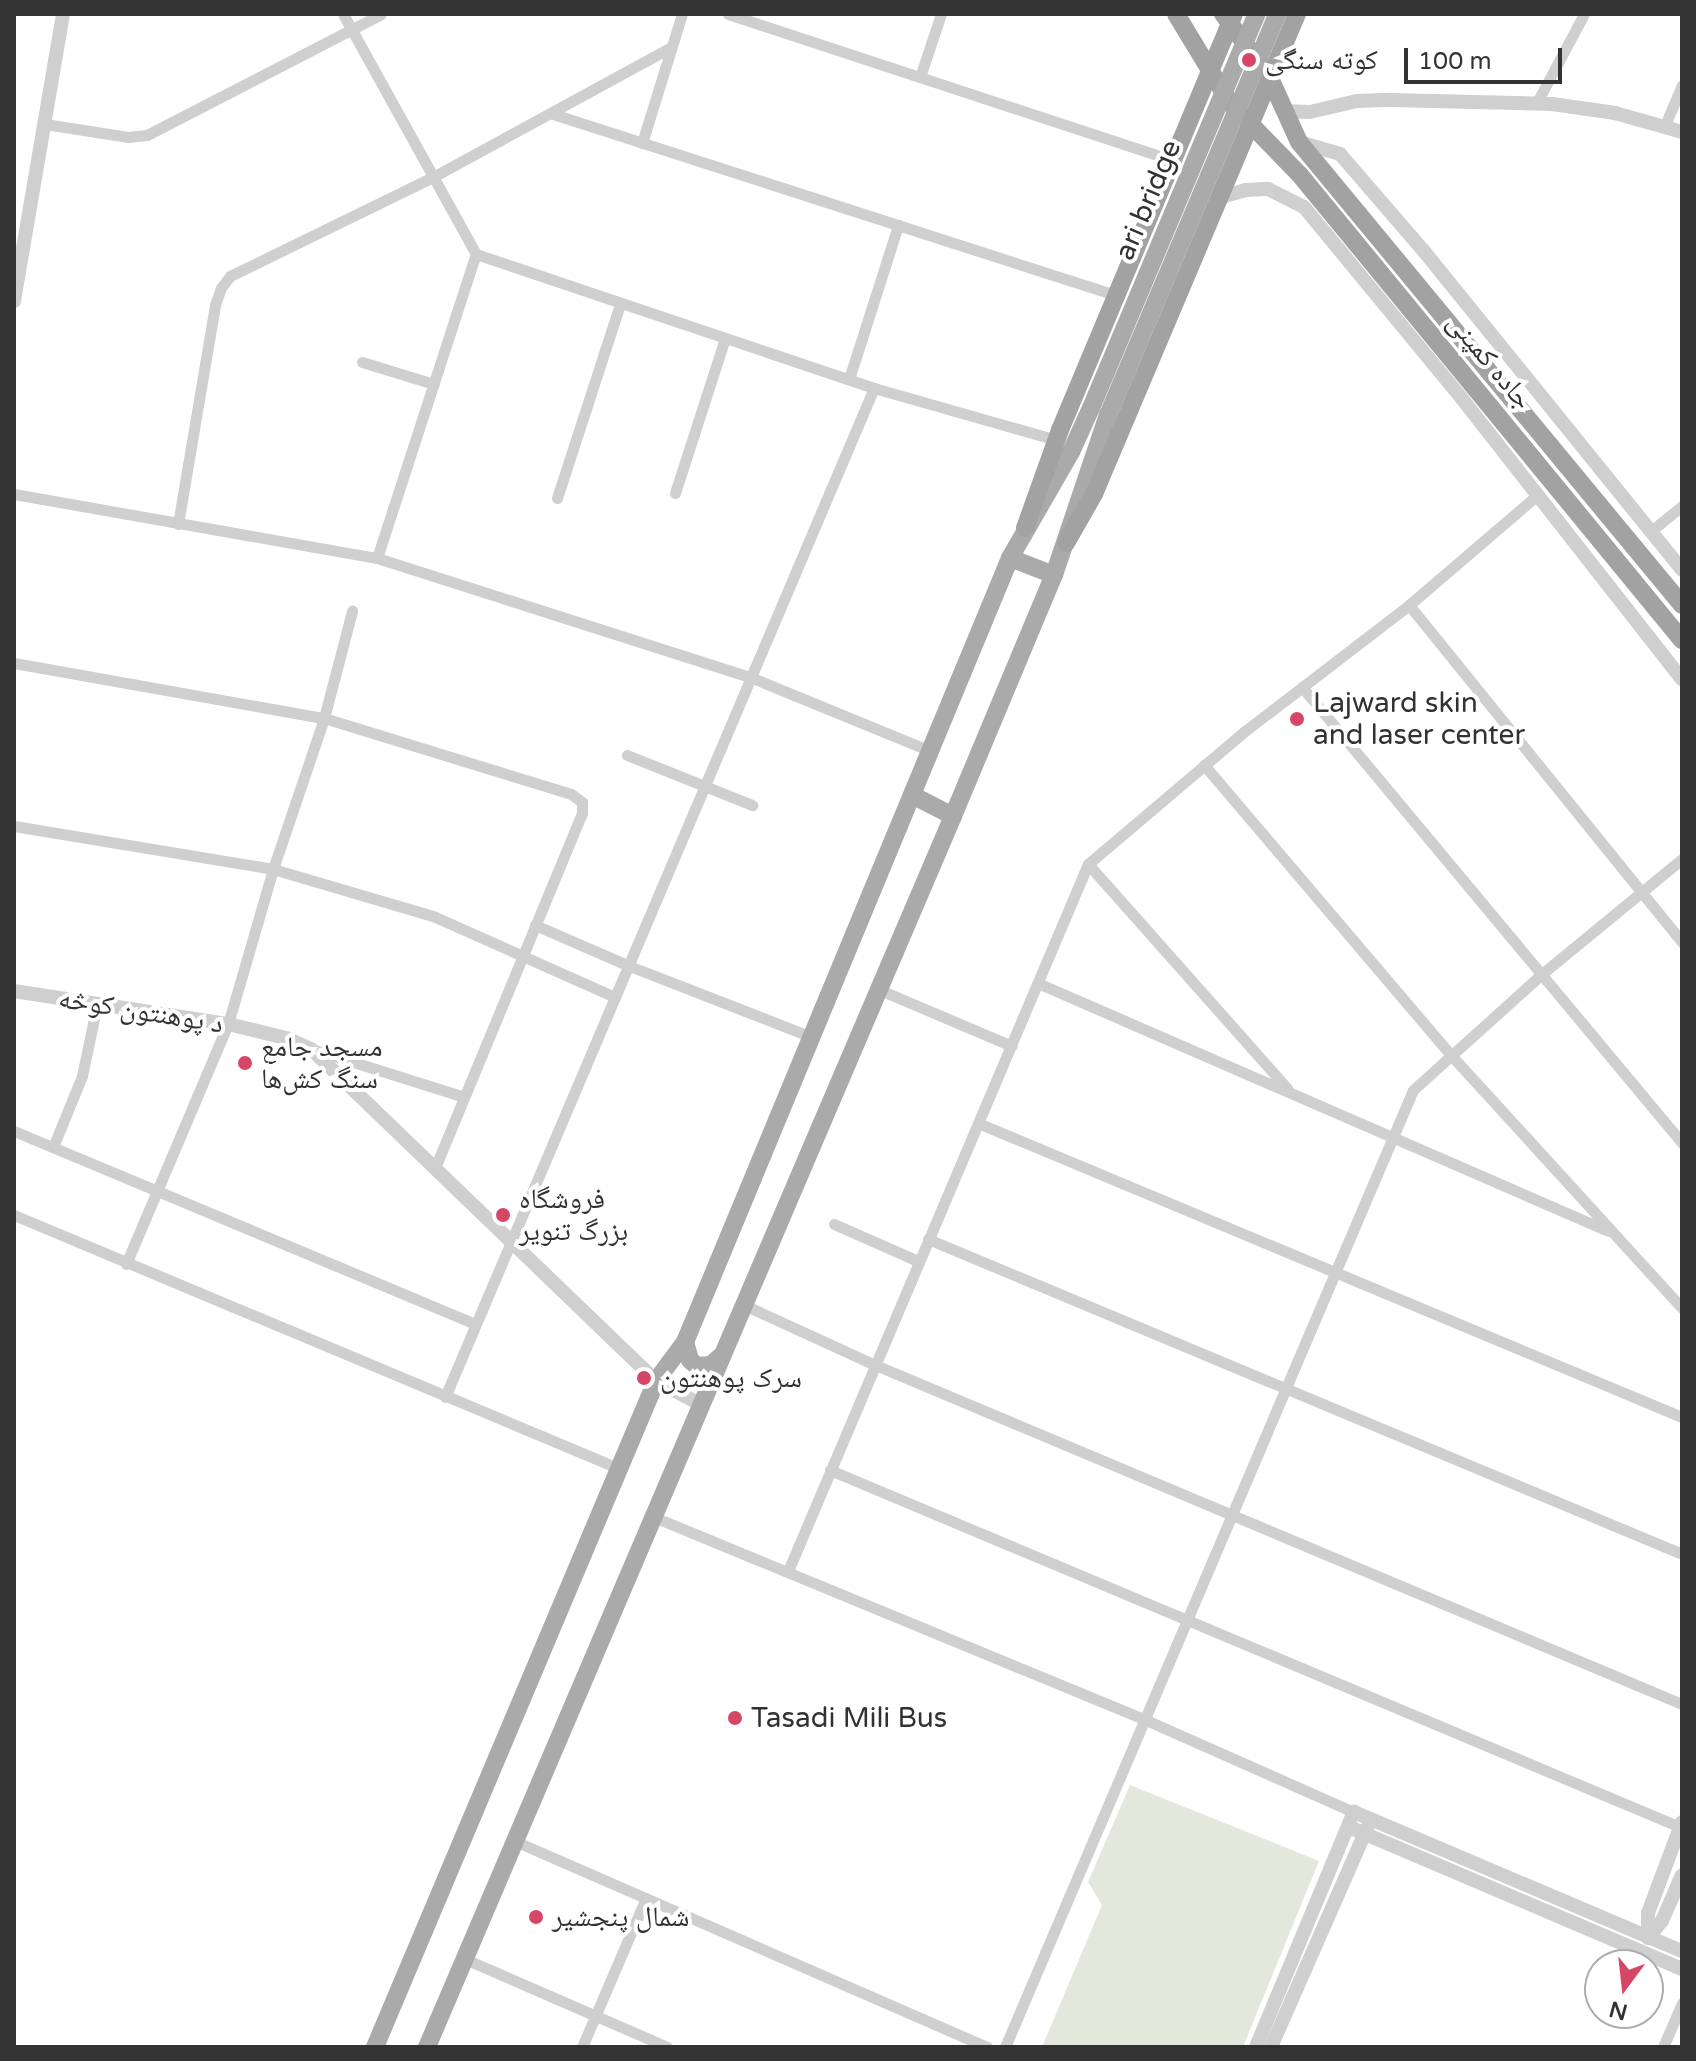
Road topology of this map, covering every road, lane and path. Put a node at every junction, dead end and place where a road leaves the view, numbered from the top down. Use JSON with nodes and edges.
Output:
{"nodes":[{"id":1,"x":63,"y":14,"type":"edge"},
{"id":2,"x":343,"y":14,"type":"edge"},
{"id":3,"x":381,"y":14,"type":"edge"},
{"id":4,"x":682,"y":14,"type":"edge"},
{"id":5,"x":728,"y":14,"type":"edge"},
{"id":6,"x":941,"y":14,"type":"edge"},
{"id":7,"x":1176,"y":14,"type":"edge"},
{"id":8,"x":1257,"y":14,"type":"edge"},
{"id":9,"x":1275,"y":14,"type":"edge"},
{"id":10,"x":1297,"y":14,"type":"edge"},
{"id":11,"x":1570,"y":14,"type":"edge"},
{"id":12,"x":1229,"y":17,"type":"edge"},
{"id":13,"x":1581,"y":19,"type":"edge"},
{"id":14,"x":351,"y":30,"type":"junction"},
{"id":15,"x":1286,"y":40,"type":"junction"},
{"id":16,"x":671,"y":47,"type":"junction"},
{"id":17,"x":1209,"y":72,"type":"junction"},
{"id":18,"x":1269,"y":76,"type":"junction"},
{"id":19,"x":920,"y":77,"type":"junction"},
{"id":20,"x":1682,"y":85,"type":"edge"},
{"id":21,"x":1536,"y":104,"type":"junction"},
{"id":22,"x":1283,"y":111,"type":"junction"},
{"id":23,"x":553,"y":114,"type":"junction"},
{"id":24,"x":1249,"y":123,"type":"junction"},
{"id":25,"x":45,"y":124,"type":"junction"},
{"id":26,"x":1665,"y":125,"type":"junction"},
{"id":27,"x":1682,"y":132,"type":"edge"},
{"id":28,"x":1299,"y":142,"type":"junction"},
{"id":29,"x":642,"y":143,"type":"junction"},
{"id":30,"x":1172,"y":160,"type":"junction"},
{"id":31,"x":431,"y":178,"type":"junction"},
{"id":32,"x":1218,"y":198,"type":"junction"},
{"id":33,"x":898,"y":225,"type":"junction"},
{"id":34,"x":476,"y":254,"type":"junction"},
{"id":35,"x":1115,"y":295,"type":"junction"},
{"id":36,"x":14,"y":301,"type":"edge"},
{"id":37,"x":620,"y":304,"type":"junction"},
{"id":38,"x":725,"y":338,"type":"junction"},
{"id":39,"x":362,"y":362,"type":"dead end"},
{"id":40,"x":849,"y":379,"type":"junction"},
{"id":41,"x":434,"y":384,"type":"junction"},
{"id":42,"x":874,"y":388,"type":"junction"},
{"id":43,"x":1099,"y":412,"type":"junction"},
{"id":44,"x":1056,"y":440,"type":"junction"},
{"id":45,"x":675,"y":493,"type":"dead end"},
{"id":46,"x":14,"y":494,"type":"edge"},
{"id":47,"x":1536,"y":496,"type":"junction"},
{"id":48,"x":557,"y":498,"type":"dead end"},
{"id":49,"x":1682,"y":506,"type":"edge"},
{"id":50,"x":178,"y":524,"type":"junction"},
{"id":51,"x":1025,"y":528,"type":"junction"},
{"id":52,"x":1651,"y":531,"type":"junction"},
{"id":53,"x":1066,"y":543,"type":"junction"},
{"id":54,"x":377,"y":558,"type":"junction"},
{"id":55,"x":1010,"y":558,"type":"junction"},
{"id":56,"x":1682,"y":570,"type":"edge"},
{"id":57,"x":1054,"y":575,"type":"junction"},
{"id":58,"x":1409,"y":605,"type":"junction"},
{"id":59,"x":1682,"y":605,"type":"edge"},
{"id":60,"x":352,"y":611,"type":"dead end"},
{"id":61,"x":1682,"y":640,"type":"edge"},
{"id":62,"x":14,"y":663,"type":"edge"},
{"id":63,"x":750,"y":677,"type":"junction"},
{"id":64,"x":1682,"y":679,"type":"edge"},
{"id":65,"x":1302,"y":687,"type":"junction"},
{"id":66,"x":324,"y":718,"type":"junction"},
{"id":67,"x":930,"y":751,"type":"junction"},
{"id":68,"x":627,"y":755,"type":"dead end"},
{"id":69,"x":1204,"y":765,"type":"junction"},
{"id":70,"x":705,"y":786,"type":"junction"},
{"id":71,"x":912,"y":795,"type":"junction"},
{"id":72,"x":752,"y":805,"type":"dead end"},
{"id":73,"x":953,"y":816,"type":"junction"},
{"id":74,"x":14,"y":826,"type":"edge"},
{"id":75,"x":1682,"y":859,"type":"edge"},
{"id":76,"x":1088,"y":864,"type":"junction"},
{"id":77,"x":273,"y":869,"type":"junction"},
{"id":78,"x":1641,"y":893,"type":"junction"},
{"id":79,"x":535,"y":925,"type":"junction"},
{"id":80,"x":1682,"y":942,"type":"edge"},
{"id":81,"x":523,"y":958,"type":"junction"},
{"id":82,"x":627,"y":965,"type":"junction"},
{"id":83,"x":1543,"y":973,"type":"junction"},
{"id":84,"x":1040,"y":984,"type":"junction"},
{"id":85,"x":880,"y":990,"type":"junction"},
{"id":86,"x":14,"y":991,"type":"edge"},
{"id":87,"x":615,"y":997,"type":"junction"},
{"id":88,"x":97,"y":1004,"type":"junction"},
{"id":89,"x":228,"y":1024,"type":"junction"},
{"id":90,"x":812,"y":1037,"type":"junction"},
{"id":91,"x":1012,"y":1046,"type":"junction"},
{"id":92,"x":311,"y":1049,"type":"junction"},
{"id":93,"x":1450,"y":1054,"type":"junction"},
{"id":94,"x":1292,"y":1093,"type":"junction"},
{"id":95,"x":464,"y":1097,"type":"junction"},
{"id":96,"x":978,"y":1123,"type":"junction"},
{"id":97,"x":14,"y":1131,"type":"edge"},
{"id":98,"x":1391,"y":1138,"type":"junction"},
{"id":99,"x":1682,"y":1143,"type":"edge"},
{"id":100,"x":53,"y":1147,"type":"junction"},
{"id":101,"x":436,"y":1166,"type":"junction"},
{"id":102,"x":158,"y":1189,"type":"junction"},
{"id":103,"x":14,"y":1215,"type":"edge"},
{"id":104,"x":834,"y":1224,"type":"dead end"},
{"id":105,"x":1612,"y":1233,"type":"junction"},
{"id":106,"x":928,"y":1239,"type":"junction"},
{"id":107,"x":510,"y":1240,"type":"junction"},
{"id":108,"x":918,"y":1261,"type":"junction"},
{"id":109,"x":126,"y":1264,"type":"junction"},
{"id":110,"x":1333,"y":1273,"type":"junction"},
{"id":111,"x":742,"y":1304,"type":"junction"},
{"id":112,"x":1682,"y":1308,"type":"edge"},
{"id":113,"x":475,"y":1324,"type":"junction"},
{"id":114,"x":685,"y":1342,"type":"junction"},
{"id":115,"x":720,"y":1357,"type":"junction"},
{"id":116,"x":873,"y":1364,"type":"junction"},
{"id":117,"x":656,"y":1381,"type":"junction"},
{"id":118,"x":1285,"y":1388,"type":"junction"},
{"id":119,"x":445,"y":1397,"type":"junction"},
{"id":120,"x":700,"y":1404,"type":"junction"},
{"id":121,"x":1682,"y":1417,"type":"edge"},
{"id":122,"x":618,"y":1468,"type":"junction"},
{"id":123,"x":830,"y":1470,"type":"junction"},
{"id":124,"x":1232,"y":1515,"type":"junction"},
{"id":125,"x":654,"y":1517,"type":"junction"},
{"id":126,"x":1682,"y":1554,"type":"edge"},
{"id":127,"x":788,"y":1571,"type":"junction"},
{"id":128,"x":1187,"y":1622,"type":"junction"},
{"id":129,"x":1682,"y":1704,"type":"edge"},
{"id":130,"x":1146,"y":1720,"type":"junction"},
{"id":131,"x":1352,"y":1820,"type":"junction"},
{"id":132,"x":1681,"y":1824,"type":"edge"},
{"id":133,"x":1368,"y":1827,"type":"junction"},
{"id":134,"x":517,"y":1842,"type":"junction"},
{"id":135,"x":1682,"y":1875,"type":"edge"},
{"id":136,"x":1525,"y":1895,"type":"junction"},
{"id":137,"x":646,"y":1898,"type":"junction"},
{"id":138,"x":1648,"y":1938,"type":"junction"},
{"id":139,"x":1682,"y":1951,"type":"edge"},
{"id":140,"x":465,"y":1959,"type":"junction"},
{"id":141,"x":1682,"y":1969,"type":"edge"},
{"id":142,"x":1682,"y":2003,"type":"edge"},
{"id":143,"x":594,"y":2016,"type":"junction"},
{"id":144,"x":375,"y":2047,"type":"edge"},
{"id":145,"x":427,"y":2047,"type":"edge"},
{"id":146,"x":582,"y":2047,"type":"edge"},
{"id":147,"x":667,"y":2047,"type":"edge"},
{"id":148,"x":987,"y":2047,"type":"edge"},
{"id":149,"x":1005,"y":2047,"type":"edge"},
{"id":150,"x":1256,"y":2047,"type":"edge"},
{"id":151,"x":1271,"y":2047,"type":"edge"},
{"id":152,"x":1663,"y":2047,"type":"edge"}],
"edges":[{"from":1,"to":25,"type":"street"},
{"from":2,"to":14,"type":"street"},
{"from":3,"to":14,"type":"street"},
{"from":4,"to":16,"type":"street"},
{"from":5,"to":19,"type":"street"},
{"from":6,"to":19,"type":"street"},
{"from":7,"to":17,"type":"highway","name":"جاده کمپنی"},
{"from":8,"to":43,"type":"main road","name":"ari bridge","bridge":true},
{"from":9,"to":15,"type":"highway"},
{"from":9,"to":43,"type":"main road","bridge":true},
{"from":10,"to":15,"type":"highway"},
{"from":11,"to":13,"type":"street"},
{"from":12,"to":17,"type":"highway"},
{"from":12,"to":18,"type":"highway","name":"جاده کمپنی"},
{"from":13,"to":21,"type":"street"},
{"from":14,"to":25,"type":"street"},
{"from":14,"to":31,"type":"street"},
{"from":15,"to":18,"type":"highway"},
{"from":16,"to":23,"type":"street"},
{"from":16,"to":29,"type":"street"},
{"from":17,"to":24,"type":"highway","name":"جاده کمپنی"},
{"from":17,"to":30,"type":"highway"},
{"from":18,"to":22,"type":"highway","name":"جاده کمپنی"},
{"from":18,"to":24,"type":"highway"},
{"from":19,"to":30,"type":"street"},
{"from":20,"to":26,"type":"street"},
{"from":21,"to":22,"type":"street"},
{"from":21,"to":26,"type":"street"},
{"from":22,"to":28,"type":"highway","name":"جاده کمپنی"},
{"from":23,"to":29,"type":"street"},
{"from":23,"to":31,"type":"street"},
{"from":24,"to":32,"type":"highway"},
{"from":24,"to":61,"type":"highway","name":"جاده کمپنی"},
{"from":25,"to":36,"type":"street"},
{"from":26,"to":27,"type":"street"},
{"from":28,"to":52,"type":"street"},
{"from":28,"to":59,"type":"highway","name":"جاده کمپنی"},
{"from":29,"to":33,"type":"street"},
{"from":30,"to":35,"type":"highway"},
{"from":31,"to":34,"type":"street"},
{"from":31,"to":50,"type":"street"},
{"from":32,"to":47,"type":"street"},
{"from":32,"to":53,"type":"highway"},
{"from":33,"to":35,"type":"street"},
{"from":33,"to":40,"type":"street"},
{"from":34,"to":37,"type":"street"},
{"from":34,"to":41,"type":"street"},
{"from":35,"to":44,"type":"highway"},
{"from":37,"to":38,"type":"street"},
{"from":37,"to":48,"type":"street"},
{"from":38,"to":40,"type":"street"},
{"from":38,"to":45,"type":"street"},
{"from":39,"to":41,"type":"street"},
{"from":40,"to":42,"type":"street"},
{"from":41,"to":54,"type":"street"},
{"from":42,"to":44,"type":"street"},
{"from":42,"to":63,"type":"street"},
{"from":43,"to":51,"type":"main road"},
{"from":43,"to":53,"type":"main road"},
{"from":44,"to":51,"type":"highway"},
{"from":46,"to":50,"type":"street"},
{"from":47,"to":58,"type":"street"},
{"from":47,"to":64,"type":"street"},
{"from":49,"to":52,"type":"street"},
{"from":50,"to":54,"type":"street"},
{"from":51,"to":55,"type":"main road"},
{"from":52,"to":56,"type":"street"},
{"from":53,"to":57,"type":"main road"},
{"from":54,"to":63,"type":"street"},
{"from":55,"to":57,"type":"main road"},
{"from":55,"to":67,"type":"main road"},
{"from":57,"to":73,"type":"main road"},
{"from":58,"to":65,"type":"street"},
{"from":58,"to":78,"type":"street"},
{"from":60,"to":66,"type":"street"},
{"from":62,"to":66,"type":"street"},
{"from":63,"to":67,"type":"street"},
{"from":63,"to":70,"type":"street"},
{"from":65,"to":69,"type":"street"},
{"from":65,"to":83,"type":"street"},
{"from":66,"to":77,"type":"street"},
{"from":66,"to":79,"type":"street"},
{"from":67,"to":71,"type":"main road"},
{"from":68,"to":70,"type":"street"},
{"from":69,"to":76,"type":"street"},
{"from":69,"to":93,"type":"street"},
{"from":70,"to":72,"type":"street"},
{"from":70,"to":82,"type":"street"},
{"from":71,"to":73,"type":"main road"},
{"from":71,"to":90,"type":"main road"},
{"from":73,"to":85,"type":"main road"},
{"from":74,"to":77,"type":"street"},
{"from":75,"to":78,"type":"street"},
{"from":76,"to":84,"type":"street"},
{"from":76,"to":94,"type":"street"},
{"from":77,"to":81,"type":"street"},
{"from":77,"to":89,"type":"street"},
{"from":78,"to":80,"type":"street"},
{"from":78,"to":83,"type":"street"},
{"from":79,"to":81,"type":"street"},
{"from":79,"to":82,"type":"street"},
{"from":81,"to":87,"type":"street"},
{"from":81,"to":95,"type":"street"},
{"from":82,"to":87,"type":"street"},
{"from":82,"to":90,"type":"street"},
{"from":83,"to":93,"type":"street"},
{"from":83,"to":99,"type":"street"},
{"from":84,"to":91,"type":"street"},
{"from":84,"to":94,"type":"street"},
{"from":85,"to":91,"type":"street"},
{"from":85,"to":111,"type":"main road"},
{"from":86,"to":88,"type":"street","name":"د پوهنتون کوڅه"},
{"from":87,"to":107,"type":"street"},
{"from":88,"to":89,"type":"street","name":"د پوهنتون کوڅه"},
{"from":88,"to":100,"type":"street"},
{"from":89,"to":92,"type":"street","name":"د پوهنتون کوڅه"},
{"from":89,"to":102,"type":"street"},
{"from":90,"to":114,"type":"main road"},
{"from":91,"to":96,"type":"street"},
{"from":92,"to":95,"type":"street"},
{"from":92,"to":101,"type":"street","name":"د پوهنتون کوڅه"},
{"from":93,"to":98,"type":"street"},
{"from":93,"to":105,"type":"street"},
{"from":94,"to":98,"type":"street"},
{"from":95,"to":101,"type":"street"},
{"from":96,"to":106,"type":"street"},
{"from":96,"to":110,"type":"street"},
{"from":97,"to":100,"type":"street"},
{"from":98,"to":105,"type":"street"},
{"from":98,"to":110,"type":"street"},
{"from":100,"to":102,"type":"street"},
{"from":101,"to":107,"type":"street","name":"د پوهنتون کوڅه"},
{"from":102,"to":109,"type":"street"},
{"from":102,"to":113,"type":"street"},
{"from":103,"to":109,"type":"street"},
{"from":104,"to":108,"type":"street"},
{"from":105,"to":112,"type":"street"},
{"from":106,"to":108,"type":"street"},
{"from":106,"to":118,"type":"street"},
{"from":107,"to":113,"type":"street"},
{"from":107,"to":117,"type":"street","name":"د پوهنتون کوڅه"},
{"from":108,"to":116,"type":"street"},
{"from":109,"to":119,"type":"street"},
{"from":110,"to":118,"type":"street"},
{"from":110,"to":121,"type":"street"},
{"from":111,"to":115,"type":"main road"},
{"from":111,"to":116,"type":"street"},
{"from":113,"to":119,"type":"street"},
{"from":114,"to":115,"type":"main road"},
{"from":114,"to":117,"type":"main road"},
{"from":115,"to":120,"type":"main road"},
{"from":116,"to":123,"type":"street"},
{"from":116,"to":124,"type":"street"},
{"from":117,"to":120,"type":"street","name":"د پوهنتون کوڅه"},
{"from":117,"to":122,"type":"main road"},
{"from":118,"to":124,"type":"street"},
{"from":118,"to":126,"type":"street"},
{"from":119,"to":122,"type":"street"},
{"from":120,"to":125,"type":"main road"},
{"from":122,"to":144,"type":"main road"},
{"from":123,"to":127,"type":"street"},
{"from":123,"to":128,"type":"street"},
{"from":124,"to":128,"type":"street"},
{"from":124,"to":129,"type":"street"},
{"from":125,"to":127,"type":"street"},
{"from":125,"to":134,"type":"main road"},
{"from":127,"to":130,"type":"street"},
{"from":128,"to":130,"type":"street"},
{"from":128,"to":132,"type":"street"},
{"from":130,"to":131,"type":"street"},
{"from":130,"to":149,"type":"street"},
{"from":131,"to":133,"type":"street"},
{"from":131,"to":150,"type":"street"},
{"from":132,"to":138,"type":"street"},
{"from":133,"to":136,"type":"street"},
{"from":133,"to":151,"type":"street"},
{"from":134,"to":137,"type":"street"},
{"from":134,"to":140,"type":"main road"},
{"from":135,"to":138,"type":"street"},
{"from":136,"to":138,"type":"street"},
{"from":136,"to":141,"type":"street"},
{"from":137,"to":143,"type":"street"},
{"from":137,"to":148,"type":"street"},
{"from":138,"to":139,"type":"street"},
{"from":140,"to":143,"type":"street"},
{"from":140,"to":145,"type":"main road"},
{"from":142,"to":152,"type":"street"},
{"from":143,"to":146,"type":"street"},
{"from":143,"to":147,"type":"street"}]}
